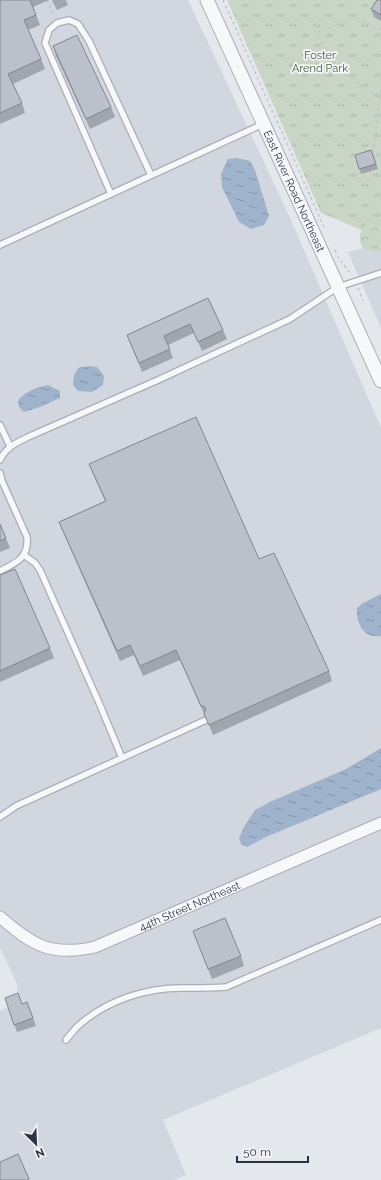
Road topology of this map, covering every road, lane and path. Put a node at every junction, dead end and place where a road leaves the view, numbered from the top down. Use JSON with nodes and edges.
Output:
{"nodes":[{"id":1,"x":47,"y":0,"type":"edge"},
{"id":2,"x":207,"y":0,"type":"edge"},
{"id":3,"x":224,"y":0,"type":"edge"},
{"id":4,"x":57,"y":23,"type":"junction"},
{"id":5,"x":381,"y":29,"type":"edge"},
{"id":6,"x":381,"y":87,"type":"edge"},
{"id":7,"x":380,"y":98,"type":"edge"},
{"id":8,"x":263,"y":124,"type":"junction"},
{"id":9,"x":373,"y":153,"type":"edge"},
{"id":10,"x":152,"y":175,"type":"junction"},
{"id":11,"x":111,"y":194,"type":"junction"},
{"id":12,"x":326,"y":232,"type":"dead end"},
{"id":13,"x":0,"y":245,"type":"edge"},
{"id":14,"x":332,"y":246,"type":"dead end"},
{"id":15,"x":381,"y":273,"type":"edge"},
{"id":16,"x":355,"y":281,"type":"junction"},
{"id":17,"x":338,"y":287,"type":"junction"},
{"id":18,"x":363,"y":301,"type":"dead end"},
{"id":19,"x":381,"y":381,"type":"edge"},
{"id":20,"x":0,"y":425,"type":"edge"},
{"id":21,"x":10,"y":446,"type":"junction"},
{"id":22,"x":0,"y":460,"type":"edge"},
{"id":23,"x":0,"y":473,"type":"edge"},
{"id":24,"x":24,"y":554,"type":"junction"},
{"id":25,"x":0,"y":571,"type":"edge"},
{"id":26,"x":206,"y":720,"type":"edge"},
{"id":27,"x":122,"y":758,"type":"junction"},
{"id":28,"x":0,"y":817,"type":"edge"},
{"id":29,"x":381,"y":823,"type":"edge"},
{"id":30,"x":0,"y":917,"type":"edge"},
{"id":31,"x":381,"y":920,"type":"edge"},
{"id":32,"x":66,"y":1040,"type":"dead end"}],
"edges":[{"from":1,"to":4,"type":"path"},
{"from":2,"to":8,"type":"street","name":"East River Road Northeast"},
{"from":3,"to":12,"type":"path"},
{"from":4,"to":10,"type":"lane"},
{"from":4,"to":11,"type":"lane"},
{"from":5,"to":7,"type":"path"},
{"from":6,"to":7,"type":"path"},
{"from":7,"to":9,"type":"path"},
{"from":8,"to":10,"type":"lane"},
{"from":8,"to":17,"type":"street","name":"East River Road Northeast"},
{"from":10,"to":11,"type":"lane"},
{"from":11,"to":13,"type":"lane"},
{"from":14,"to":16,"type":"path"},
{"from":15,"to":16,"type":"lane"},
{"from":16,"to":17,"type":"lane"},
{"from":16,"to":18,"type":"path"},
{"from":17,"to":19,"type":"street","name":"East River Road Northeast"},
{"from":17,"to":21,"type":"lane"},
{"from":20,"to":21,"type":"lane"},
{"from":21,"to":22,"type":"lane"},
{"from":23,"to":24,"type":"lane"},
{"from":24,"to":25,"type":"lane"},
{"from":24,"to":27,"type":"lane"},
{"from":26,"to":27,"type":"lane"},
{"from":27,"to":28,"type":"lane"},
{"from":29,"to":30,"type":"street","name":"44th Street Northeast"},
{"from":31,"to":32,"type":"lane"}]}
